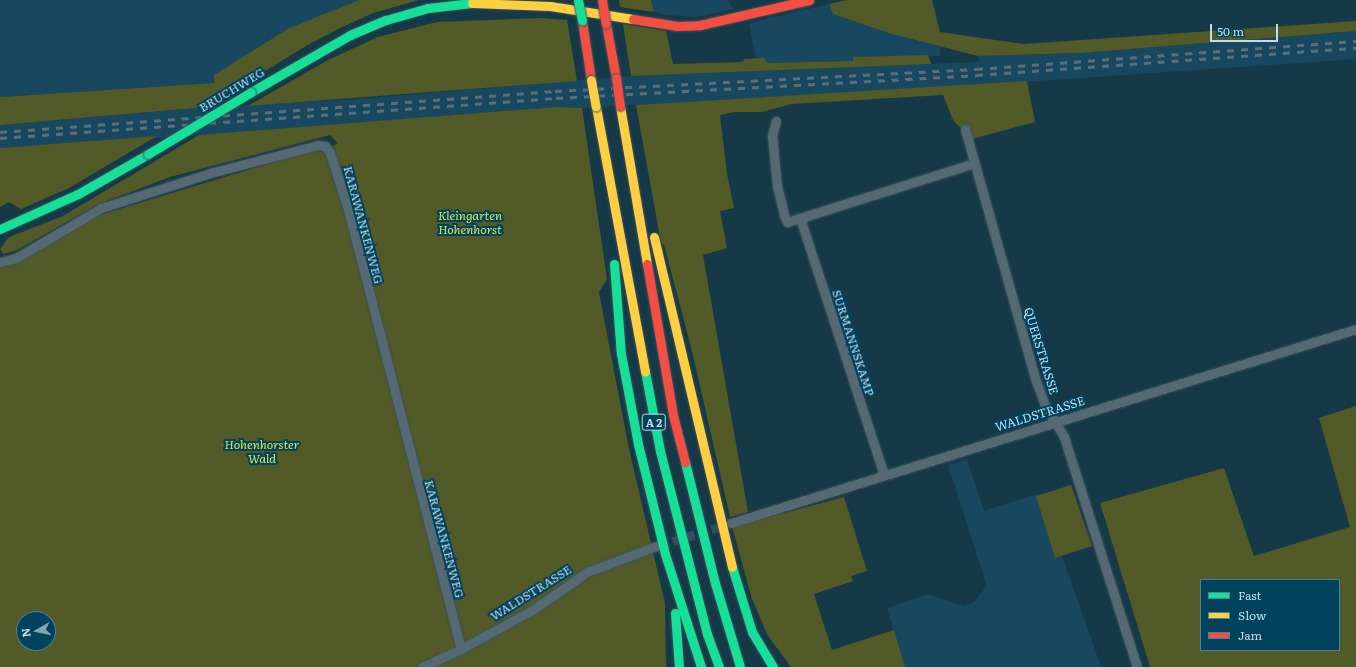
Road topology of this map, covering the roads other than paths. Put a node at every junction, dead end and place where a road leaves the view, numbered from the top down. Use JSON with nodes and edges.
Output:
{"nodes":[{"id":1,"x":578,"y":0,"type":"edge"},
{"id":2,"x":602,"y":0,"type":"edge"},
{"id":3,"x":809,"y":0,"type":"edge"},
{"id":4,"x":486,"y":1,"type":"edge"},
{"id":5,"x":776,"y":121,"type":"dead end"},
{"id":6,"x":965,"y":129,"type":"dead end"},
{"id":7,"x":974,"y":163,"type":"junction"},
{"id":8,"x":631,"y":166,"type":"junction"},
{"id":9,"x":608,"y":172,"type":"junction"},
{"id":10,"x":646,"y":194,"type":"dead end"},
{"id":11,"x":605,"y":212,"type":"dead end"},
{"id":12,"x":800,"y":218,"type":"junction"},
{"id":13,"x":0,"y":229,"type":"edge"},
{"id":14,"x":652,"y":230,"type":"dead end"},
{"id":15,"x":612,"y":256,"type":"dead end"},
{"id":16,"x":0,"y":262,"type":"edge"},
{"id":17,"x":1356,"y":329,"type":"edge"},
{"id":18,"x":1056,"y":421,"type":"junction"},
{"id":19,"x":884,"y":475,"type":"junction"},
{"id":20,"x":731,"y":523,"type":"tunnel mouth"},
{"id":21,"x":656,"y":546,"type":"tunnel mouth"},
{"id":22,"x":665,"y":554,"type":"junction"},
{"id":23,"x":461,"y":649,"type":"junction"},
{"id":24,"x":735,"y":651,"type":"junction"},
{"id":25,"x":422,"y":667,"type":"edge"},
{"id":26,"x":679,"y":667,"type":"edge"},
{"id":27,"x":701,"y":667,"type":"edge"},
{"id":28,"x":719,"y":667,"type":"edge"},
{"id":29,"x":740,"y":667,"type":"edge"},
{"id":30,"x":750,"y":667,"type":"edge"},
{"id":31,"x":774,"y":667,"type":"edge"},
{"id":32,"x":1137,"y":667,"type":"edge"}],
"edges":[{"from":1,"to":9,"type":"main road","number":"A 2","bridge":true},
{"from":2,"to":8,"type":"main road","number":"A 2","bridge":true},
{"from":3,"to":4,"type":"main road","name":"BRUCHWEG"},
{"from":4,"to":13,"type":"main road","name":"BRUCHWEG","bridge":true},
{"from":5,"to":12,"type":"street"},
{"from":6,"to":7,"type":"street","name":"QUERSTRASSE"},
{"from":7,"to":12,"type":"street"},
{"from":7,"to":18,"type":"street","name":"QUERSTRASSE"},
{"from":8,"to":10,"type":"main road"},
{"from":8,"to":24,"type":"main road","number":"A 2"},
{"from":9,"to":11,"type":"main road"},
{"from":9,"to":28,"type":"main road","number":"A 2"},
{"from":12,"to":19,"type":"street","name":"SURMANNSKAMP"},
{"from":14,"to":31,"type":"main road"},
{"from":15,"to":22,"type":"main road"},
{"from":16,"to":23,"type":"street","name":"KARAWANKENWEG"},
{"from":17,"to":18,"type":"street","name":"WALDSTRASSE"},
{"from":18,"to":19,"type":"street","name":"WALDSTRASSE"},
{"from":18,"to":32,"type":"street","name":"QUERSTRASSE"},
{"from":19,"to":20,"type":"street","name":"WALDSTRASSE"},
{"from":21,"to":23,"type":"street","name":"WALDSTRASSE"},
{"from":22,"to":26,"type":"main road"},
{"from":22,"to":27,"type":"main road"},
{"from":23,"to":25,"type":"street","name":"WALDSTRASSE"},
{"from":24,"to":29,"type":"main road","number":"A 2"},
{"from":24,"to":30,"type":"main road"}]}
